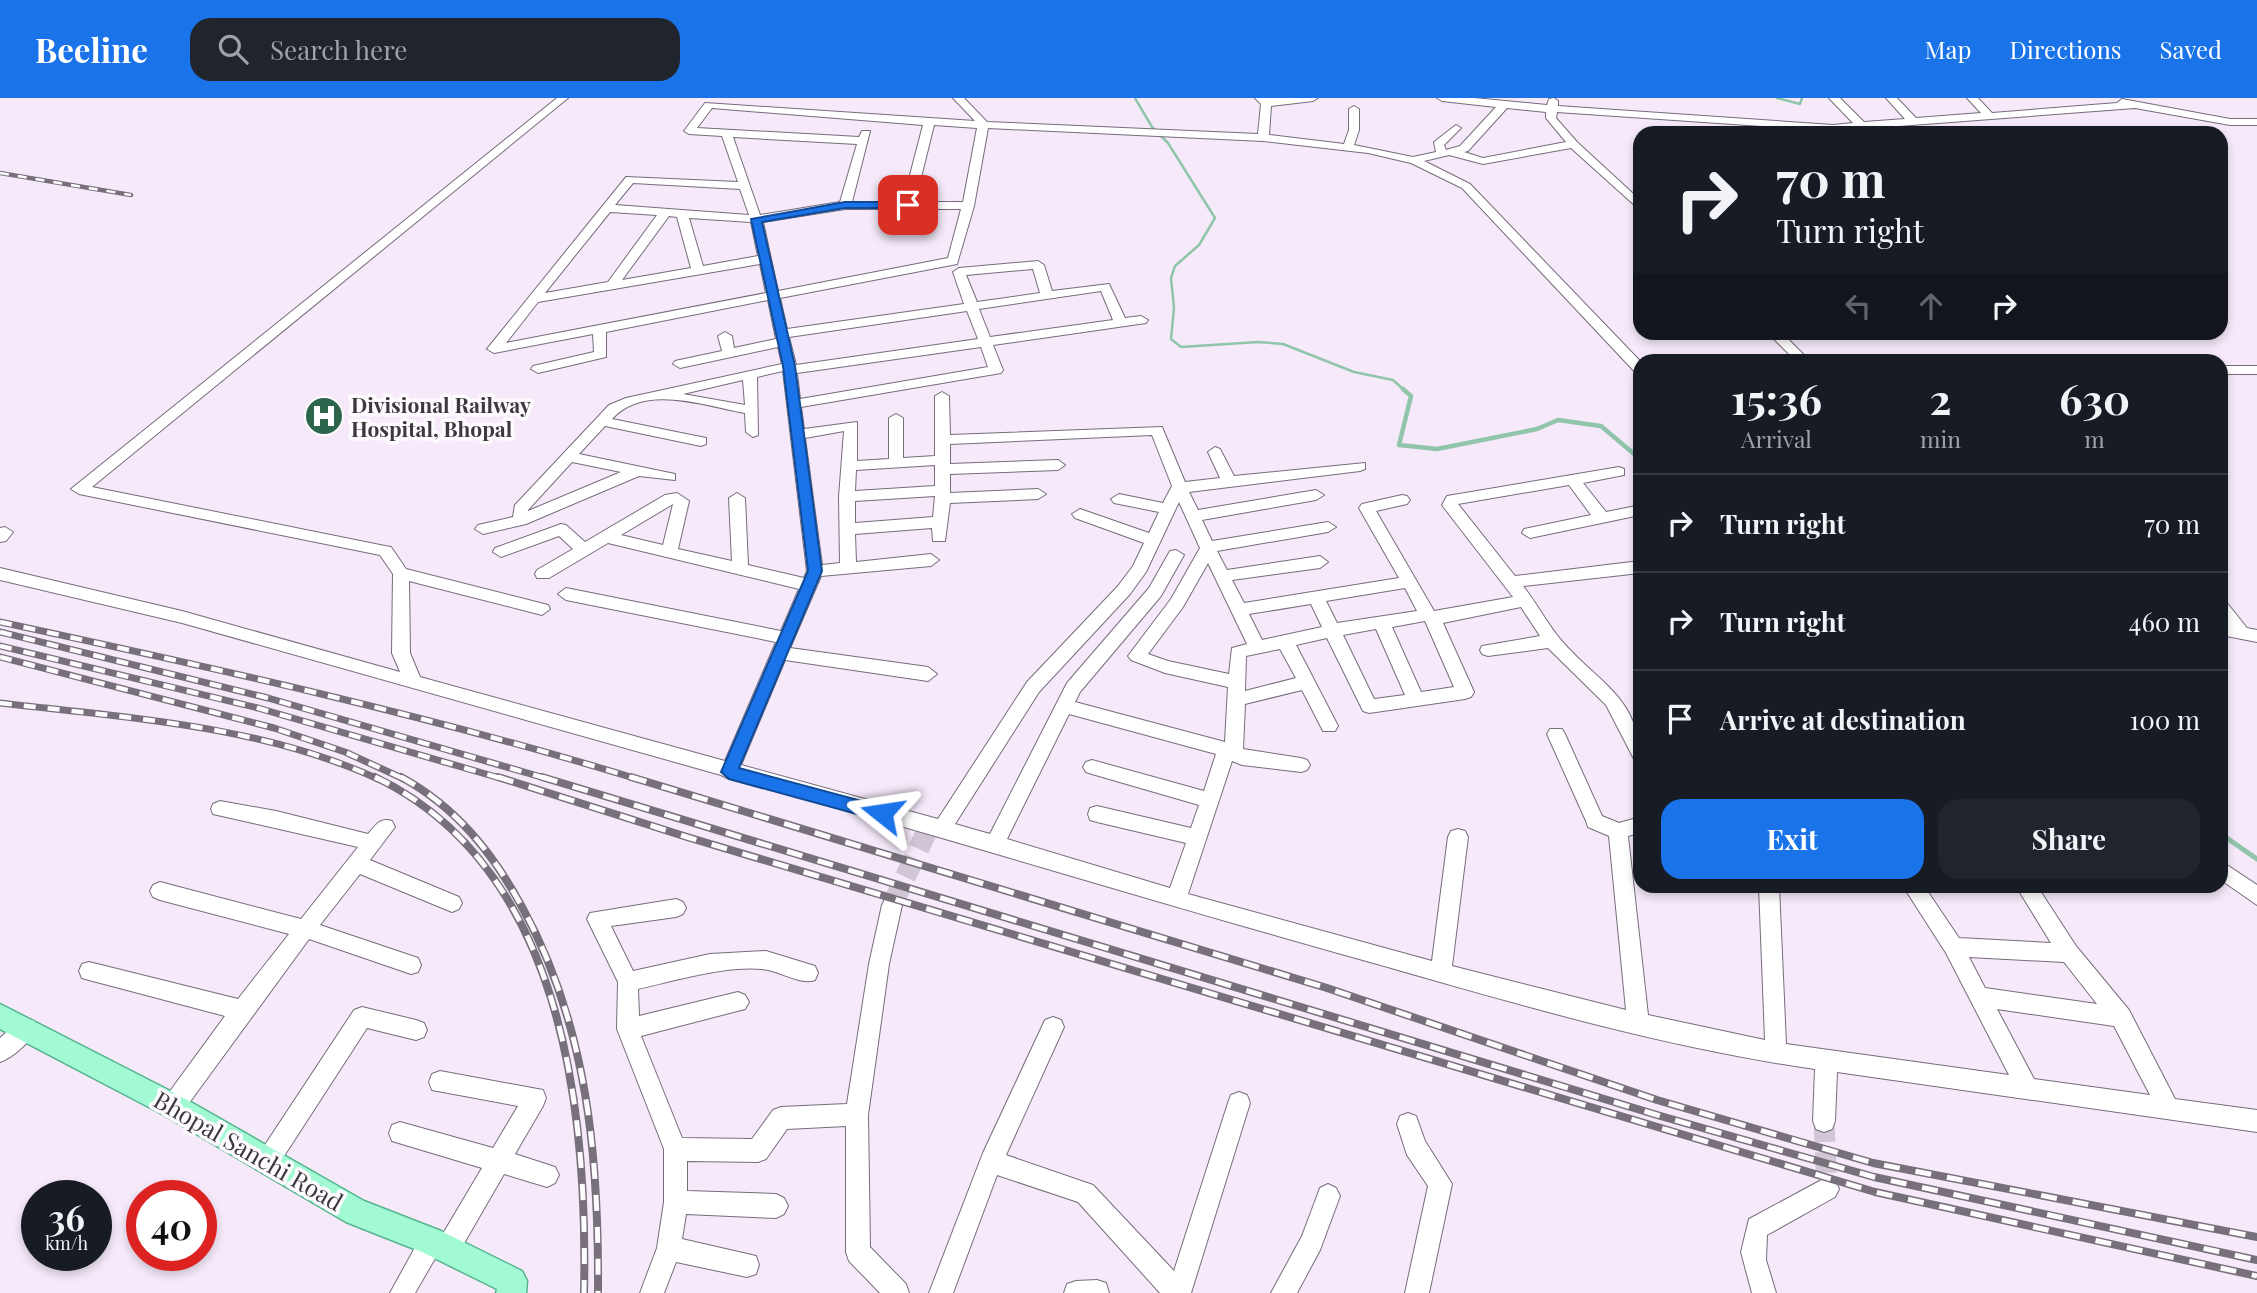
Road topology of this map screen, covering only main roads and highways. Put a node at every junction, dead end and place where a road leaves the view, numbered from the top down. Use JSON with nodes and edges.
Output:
{"nodes":[{"id":1,"x":0,"y":1016,"type":"edge"},
{"id":2,"x":506,"y":1286,"type":"edge"}],
"edges":[{"from":1,"to":2,"type":"main road","name":"Bhopal Sanchi Road"}]}
